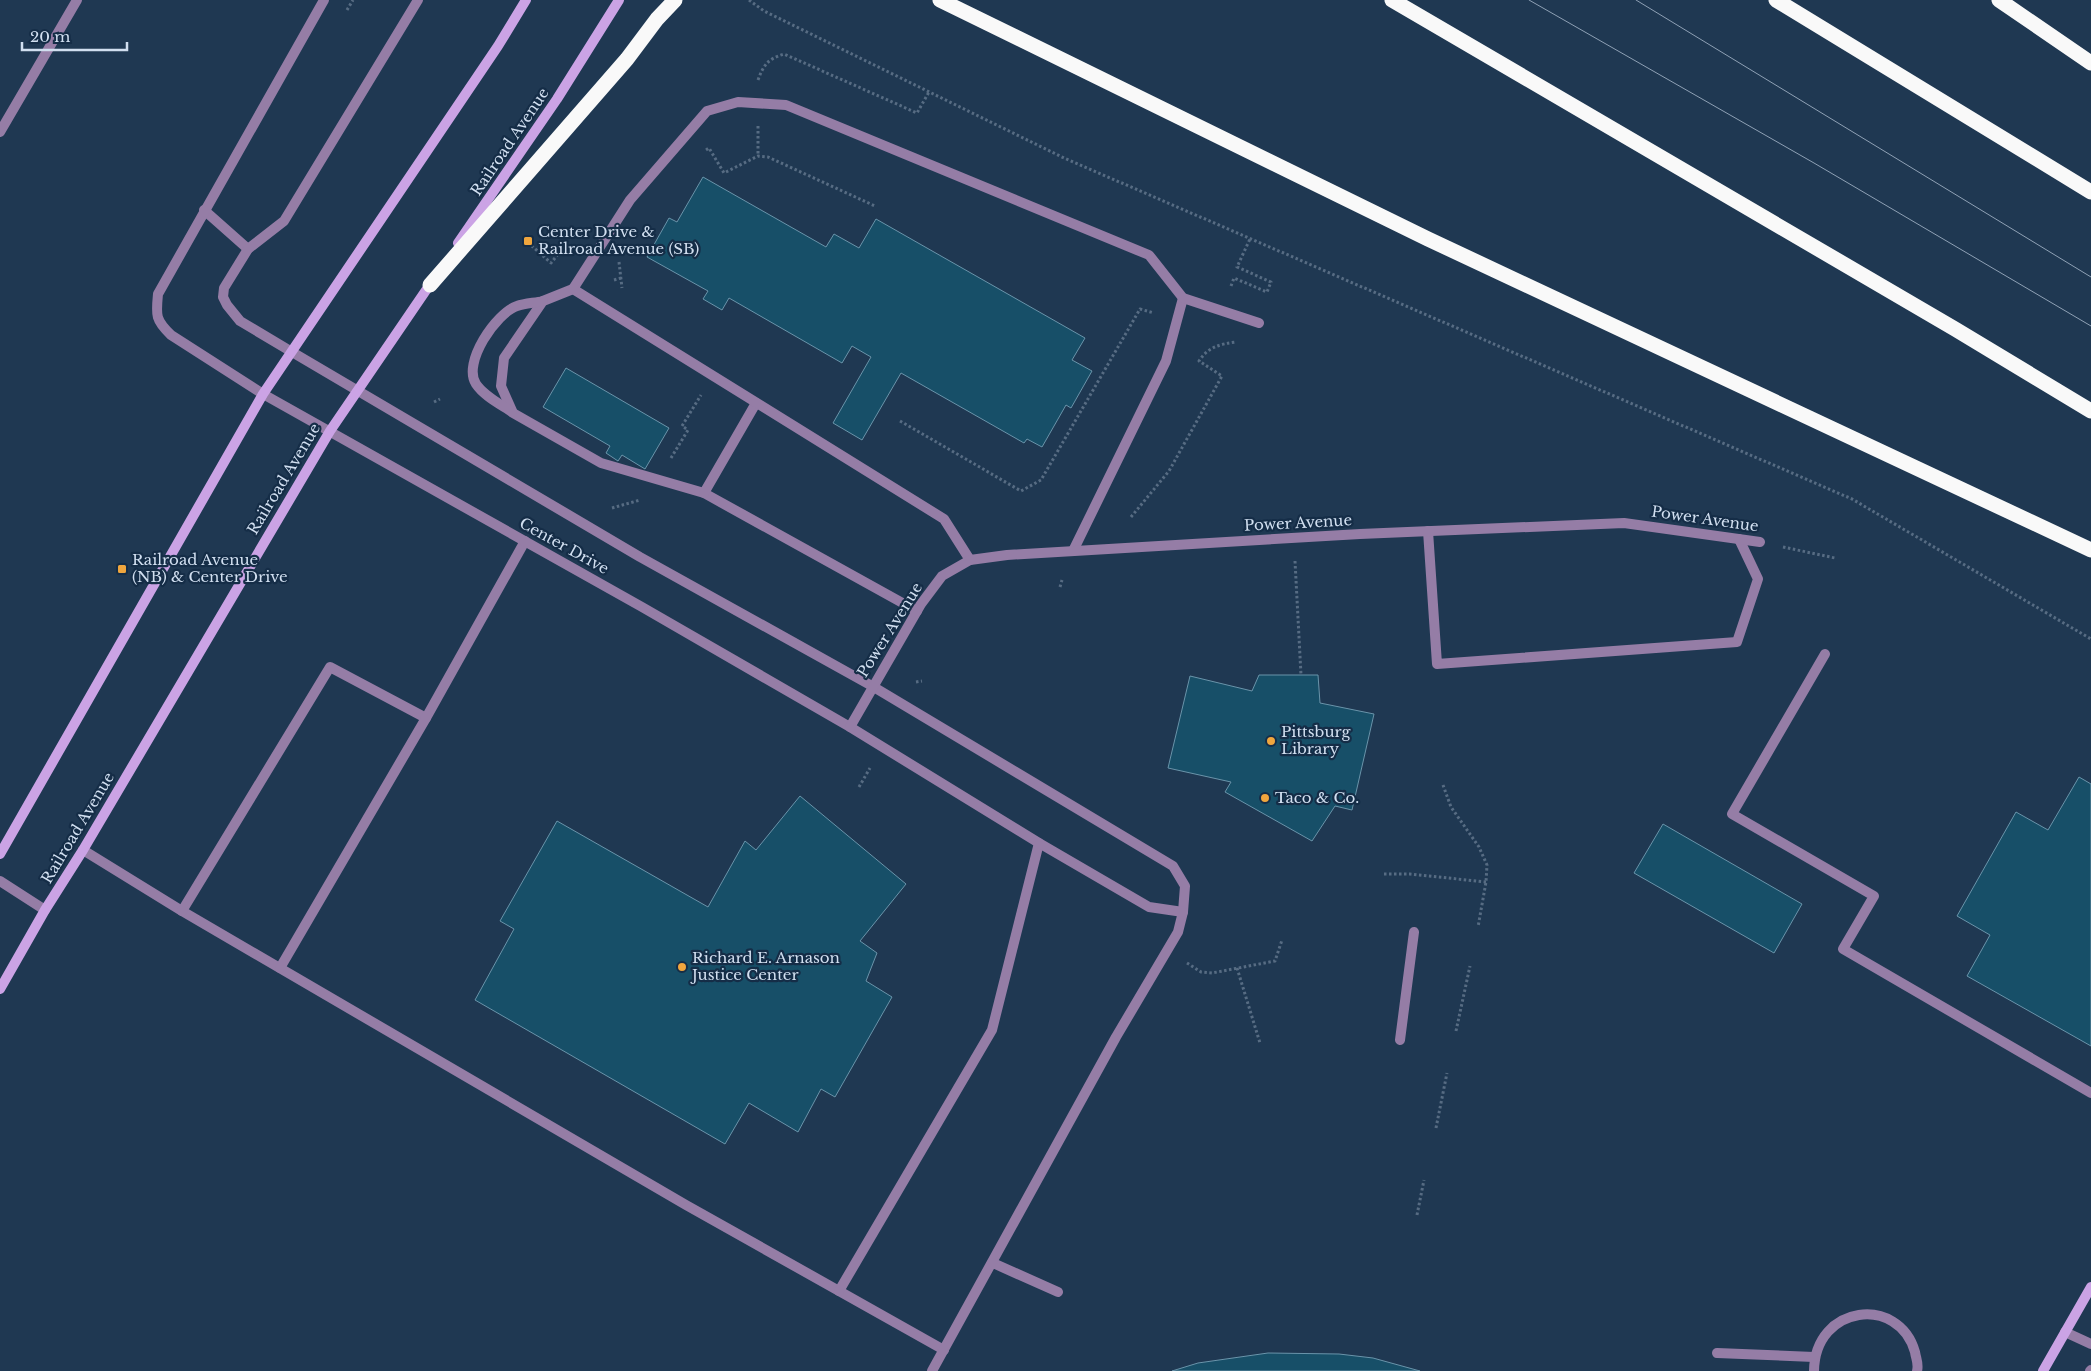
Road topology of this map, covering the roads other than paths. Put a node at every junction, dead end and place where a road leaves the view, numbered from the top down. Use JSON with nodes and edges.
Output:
{"nodes":[{"id":1,"x":324,"y":0,"type":"edge"},
{"id":2,"x":418,"y":0,"type":"edge"},
{"id":3,"x":526,"y":0,"type":"edge"},
{"id":4,"x":619,"y":0,"type":"edge"},
{"id":5,"x":675,"y":0,"type":"edge"},
{"id":6,"x":940,"y":0,"type":"edge"},
{"id":7,"x":1392,"y":0,"type":"edge"},
{"id":8,"x":1776,"y":0,"type":"edge"},
{"id":9,"x":1999,"y":0,"type":"edge"},
{"id":10,"x":75,"y":1,"type":"edge"},
{"id":11,"x":2091,"y":63,"type":"edge"},
{"id":12,"x":0,"y":132,"type":"edge"},
{"id":13,"x":2091,"y":192,"type":"edge"},
{"id":14,"x":204,"y":210,"type":"junction"},
{"id":15,"x":248,"y":249,"type":"junction"},
{"id":16,"x":430,"y":285,"type":"junction"},
{"id":17,"x":573,"y":290,"type":"junction"},
{"id":18,"x":1183,"y":298,"type":"junction"},
{"id":19,"x":543,"y":301,"type":"junction"},
{"id":20,"x":1259,"y":323,"type":"dead end"},
{"id":21,"x":292,"y":352,"type":"junction"},
{"id":22,"x":358,"y":390,"type":"junction"},
{"id":23,"x":263,"y":394,"type":"junction"},
{"id":24,"x":756,"y":403,"type":"junction"},
{"id":25,"x":2091,"y":410,"type":"edge"},
{"id":26,"x":513,"y":413,"type":"junction"},
{"id":27,"x":330,"y":431,"type":"junction"},
{"id":28,"x":704,"y":493,"type":"junction"},
{"id":29,"x":1428,"y":531,"type":"junction"},
{"id":30,"x":1739,"y":539,"type":"junction"},
{"id":31,"x":525,"y":542,"type":"junction"},
{"id":32,"x":1760,"y":542,"type":"road end"},
{"id":33,"x":2091,"y":550,"type":"edge"},
{"id":34,"x":1073,"y":551,"type":"junction"},
{"id":35,"x":970,"y":560,"type":"junction"},
{"id":36,"x":917,"y":611,"type":"junction"},
{"id":37,"x":1825,"y":654,"type":"dead end"},
{"id":38,"x":872,"y":686,"type":"junction"},
{"id":39,"x":426,"y":718,"type":"junction"},
{"id":40,"x":850,"y":727,"type":"junction"},
{"id":41,"x":1039,"y":843,"type":"junction"},
{"id":42,"x":84,"y":850,"type":"junction"},
{"id":43,"x":0,"y":854,"type":"edge"},
{"id":44,"x":0,"y":881,"type":"edge"},
{"id":45,"x":45,"y":910,"type":"junction"},
{"id":46,"x":182,"y":911,"type":"junction"},
{"id":47,"x":1183,"y":912,"type":"junction"},
{"id":48,"x":1414,"y":932,"type":"dead end"},
{"id":49,"x":280,"y":968,"type":"junction"},
{"id":50,"x":0,"y":989,"type":"edge"},
{"id":51,"x":1400,"y":1040,"type":"dead end"},
{"id":52,"x":2091,"y":1093,"type":"edge"},
{"id":53,"x":993,"y":1263,"type":"junction"},
{"id":54,"x":2091,"y":1287,"type":"edge"},
{"id":55,"x":839,"y":1291,"type":"junction"},
{"id":56,"x":1058,"y":1292,"type":"dead end"},
{"id":57,"x":2065,"y":1332,"type":"junction"},
{"id":58,"x":2091,"y":1344,"type":"edge"},
{"id":59,"x":944,"y":1350,"type":"junction"},
{"id":60,"x":1717,"y":1353,"type":"dead end"},
{"id":61,"x":1814,"y":1357,"type":"junction"},
{"id":62,"x":932,"y":1371,"type":"edge"},
{"id":63,"x":1814,"y":1371,"type":"edge"},
{"id":64,"x":1917,"y":1371,"type":"edge"},
{"id":65,"x":2043,"y":1371,"type":"edge"}],
"edges":[{"from":1,"to":14,"type":"street","name":"Center Drive"},
{"from":2,"to":15,"type":"street"},
{"from":3,"to":21,"type":"main road"},
{"from":4,"to":16,"type":"main road","name":"Railroad Avenue"},
{"from":5,"to":16,"type":"highway"},
{"from":6,"to":33,"type":"highway"},
{"from":7,"to":25,"type":"highway"},
{"from":8,"to":13,"type":"highway"},
{"from":9,"to":11,"type":"highway"},
{"from":10,"to":12,"type":"street"},
{"from":14,"to":15,"type":"street"},
{"from":14,"to":23,"type":"street","name":"Center Drive"},
{"from":15,"to":21,"type":"street","name":"Center Drive"},
{"from":16,"to":22,"type":"main road","name":"Railroad Avenue"},
{"from":17,"to":18,"type":"street"},
{"from":17,"to":19,"type":"street"},
{"from":17,"to":24,"type":"street"},
{"from":18,"to":20,"type":"street"},
{"from":18,"to":34,"type":"street"},
{"from":19,"to":26,"type":"street"},
{"from":19,"to":26,"type":"street"},
{"from":21,"to":22,"type":"street","name":"Center Drive"},
{"from":21,"to":23,"type":"main road"},
{"from":22,"to":27,"type":"main road","name":"Railroad Avenue"},
{"from":22,"to":38,"type":"street","name":"Center Drive"},
{"from":23,"to":27,"type":"street","name":"Center Drive"},
{"from":23,"to":43,"type":"main road"},
{"from":24,"to":28,"type":"street"},
{"from":24,"to":35,"type":"street"},
{"from":26,"to":28,"type":"street"},
{"from":27,"to":31,"type":"street","name":"Center Drive"},
{"from":27,"to":42,"type":"main road","name":"Railroad Avenue"},
{"from":28,"to":36,"type":"street"},
{"from":29,"to":30,"type":"street","name":"Power Avenue"},
{"from":29,"to":30,"type":"street"},
{"from":29,"to":34,"type":"street","name":"Power Avenue"},
{"from":30,"to":32,"type":"street","name":"Power Avenue"},
{"from":31,"to":39,"type":"street"},
{"from":31,"to":40,"type":"street","name":"Center Drive"},
{"from":34,"to":35,"type":"street","name":"Power Avenue"},
{"from":35,"to":36,"type":"street","name":"Power Avenue"},
{"from":36,"to":38,"type":"street","name":"Power Avenue"},
{"from":37,"to":52,"type":"street"},
{"from":38,"to":40,"type":"street","name":"Power Avenue"},
{"from":38,"to":47,"type":"street","name":"Center Drive"},
{"from":39,"to":46,"type":"street"},
{"from":39,"to":49,"type":"street"},
{"from":40,"to":41,"type":"street","name":"Center Drive"},
{"from":41,"to":47,"type":"street","name":"Center Drive"},
{"from":41,"to":55,"type":"street"},
{"from":42,"to":45,"type":"main road","name":"Railroad Avenue"},
{"from":42,"to":46,"type":"street"},
{"from":44,"to":45,"type":"street"},
{"from":45,"to":50,"type":"main road","name":"Railroad Avenue"},
{"from":46,"to":49,"type":"street"},
{"from":47,"to":53,"type":"street","name":"Center Drive"},
{"from":48,"to":51,"type":"street"},
{"from":49,"to":55,"type":"street"},
{"from":53,"to":56,"type":"street"},
{"from":53,"to":59,"type":"street","name":"Center Drive"},
{"from":54,"to":57,"type":"main road"},
{"from":55,"to":59,"type":"street"},
{"from":57,"to":58,"type":"street"},
{"from":57,"to":65,"type":"main road"},
{"from":59,"to":62,"type":"street","name":"Center Drive"},
{"from":60,"to":61,"type":"street"},
{"from":61,"to":63,"type":"street"},
{"from":61,"to":64,"type":"street"}]}
